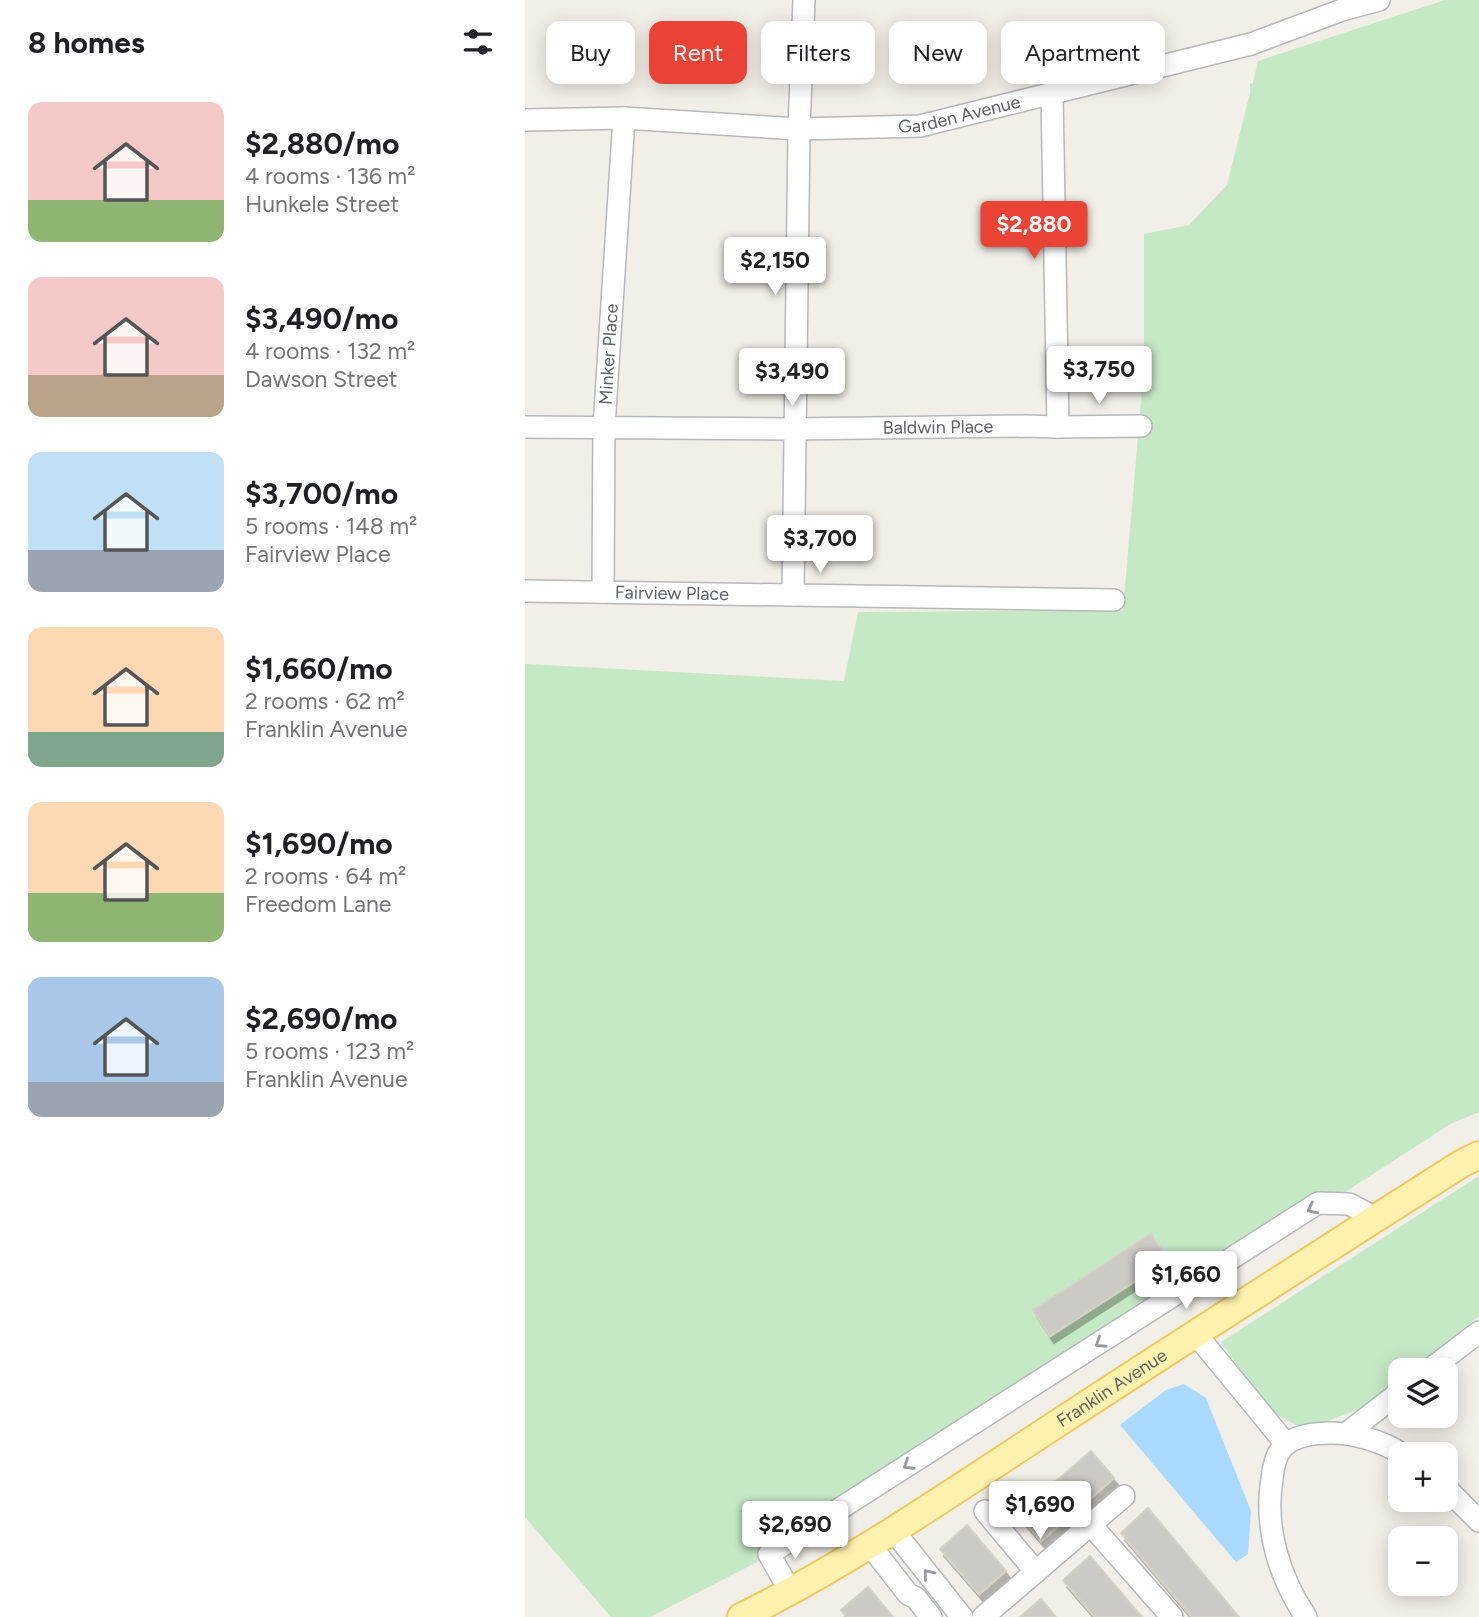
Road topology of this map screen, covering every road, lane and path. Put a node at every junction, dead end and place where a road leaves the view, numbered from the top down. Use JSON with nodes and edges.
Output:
{"nodes":[{"id":1,"x":804,"y":0,"type":"edge"},
{"id":2,"x":1379,"y":0,"type":"edge"},
{"id":3,"x":1342,"y":5,"type":"edge"},
{"id":4,"x":1052,"y":94,"type":"junction"},
{"id":5,"x":624,"y":118,"type":"junction"},
{"id":6,"x":525,"y":120,"type":"edge"},
{"id":7,"x":799,"y":129,"type":"junction"},
{"id":8,"x":1141,"y":426,"type":"dead end"},
{"id":9,"x":525,"y":427,"type":"edge"},
{"id":10,"x":1059,"y":427,"type":"junction"},
{"id":11,"x":604,"y":428,"type":"junction"},
{"id":12,"x":794,"y":429,"type":"junction"},
{"id":13,"x":525,"y":591,"type":"edge"},
{"id":14,"x":603,"y":592,"type":"junction"},
{"id":15,"x":793,"y":595,"type":"junction"},
{"id":16,"x":1114,"y":600,"type":"dead end"},
{"id":17,"x":1479,"y":1154,"type":"edge"},
{"id":18,"x":1376,"y":1218,"type":"junction"},
{"id":19,"x":1479,"y":1332,"type":"edge"},
{"id":20,"x":1195,"y":1333,"type":"junction"},
{"id":21,"x":1445,"y":1358,"type":"edge"},
{"id":22,"x":1388,"y":1401,"type":"edge"},
{"id":23,"x":1347,"y":1433,"type":"junction"},
{"id":24,"x":1286,"y":1444,"type":"junction"},
{"id":25,"x":1388,"y":1447,"type":"edge"},
{"id":26,"x":1125,"y":1496,"type":"dead end"},
{"id":27,"x":1458,"y":1500,"type":"edge"},
{"id":28,"x":985,"y":1511,"type":"dead end"},
{"id":29,"x":1479,"y":1521,"type":"edge"},
{"id":30,"x":1091,"y":1525,"type":"junction"},
{"id":31,"x":893,"y":1530,"type":"junction"},
{"id":32,"x":870,"y":1545,"type":"junction"},
{"id":33,"x":1036,"y":1572,"type":"junction"},
{"id":34,"x":790,"y":1591,"type":"junction"},
{"id":35,"x":908,"y":1594,"type":"junction"},
{"id":36,"x":741,"y":1617,"type":"edge"},
{"id":37,"x":921,"y":1617,"type":"edge"},
{"id":38,"x":931,"y":1617,"type":"edge"},
{"id":39,"x":962,"y":1617,"type":"edge"},
{"id":40,"x":983,"y":1617,"type":"edge"},
{"id":41,"x":1173,"y":1617,"type":"edge"},
{"id":42,"x":1306,"y":1617,"type":"edge"}],
"edges":[{"from":1,"to":7,"type":"street"},
{"from":2,"to":3,"type":"street","name":"Garden Avenue"},
{"from":3,"to":4,"type":"street","name":"Garden Avenue"},
{"from":4,"to":7,"type":"street","name":"Garden Avenue"},
{"from":4,"to":10,"type":"street"},
{"from":5,"to":6,"type":"street","name":"Garden Avenue"},
{"from":5,"to":7,"type":"street","name":"Garden Avenue"},
{"from":5,"to":11,"type":"street","name":"Minker Place"},
{"from":7,"to":12,"type":"street"},
{"from":8,"to":10,"type":"street","name":"Baldwin Place"},
{"from":9,"to":11,"type":"street","name":"Baldwin Place"},
{"from":10,"to":12,"type":"street","name":"Baldwin Place"},
{"from":11,"to":12,"type":"street","name":"Baldwin Place"},
{"from":11,"to":14,"type":"street","name":"Minker Place"},
{"from":12,"to":15,"type":"street"},
{"from":13,"to":14,"type":"street","name":"Fairview Place"},
{"from":14,"to":15,"type":"street","name":"Fairview Place"},
{"from":15,"to":16,"type":"street","name":"Fairview Place"},
{"from":17,"to":18,"type":"main road","name":"Franklin Avenue"},
{"from":18,"to":20,"type":"main road","name":"Franklin Avenue"},
{"from":18,"to":34,"type":"street","one_way":true},
{"from":19,"to":21,"type":"street"},
{"from":20,"to":24,"type":"street"},
{"from":20,"to":31,"type":"main road","name":"Franklin Avenue"},
{"from":22,"to":23,"type":"street"},
{"from":23,"to":24,"type":"street"},
{"from":23,"to":25,"type":"street"},
{"from":24,"to":42,"type":"street"},
{"from":26,"to":30,"type":"street"},
{"from":27,"to":29,"type":"street"},
{"from":28,"to":33,"type":"street"},
{"from":30,"to":33,"type":"street"},
{"from":30,"to":41,"type":"street"},
{"from":31,"to":32,"type":"main road","name":"Franklin Avenue"},
{"from":39,"to":31,"type":"street","one_way":true},
{"from":32,"to":34,"type":"main road","name":"Franklin Avenue"},
{"from":32,"to":35,"type":"street"},
{"from":33,"to":40,"type":"street"},
{"from":34,"to":36,"type":"main road","name":"Franklin Avenue"},
{"from":35,"to":37,"type":"street"},
{"from":35,"to":38,"type":"street"}]}
